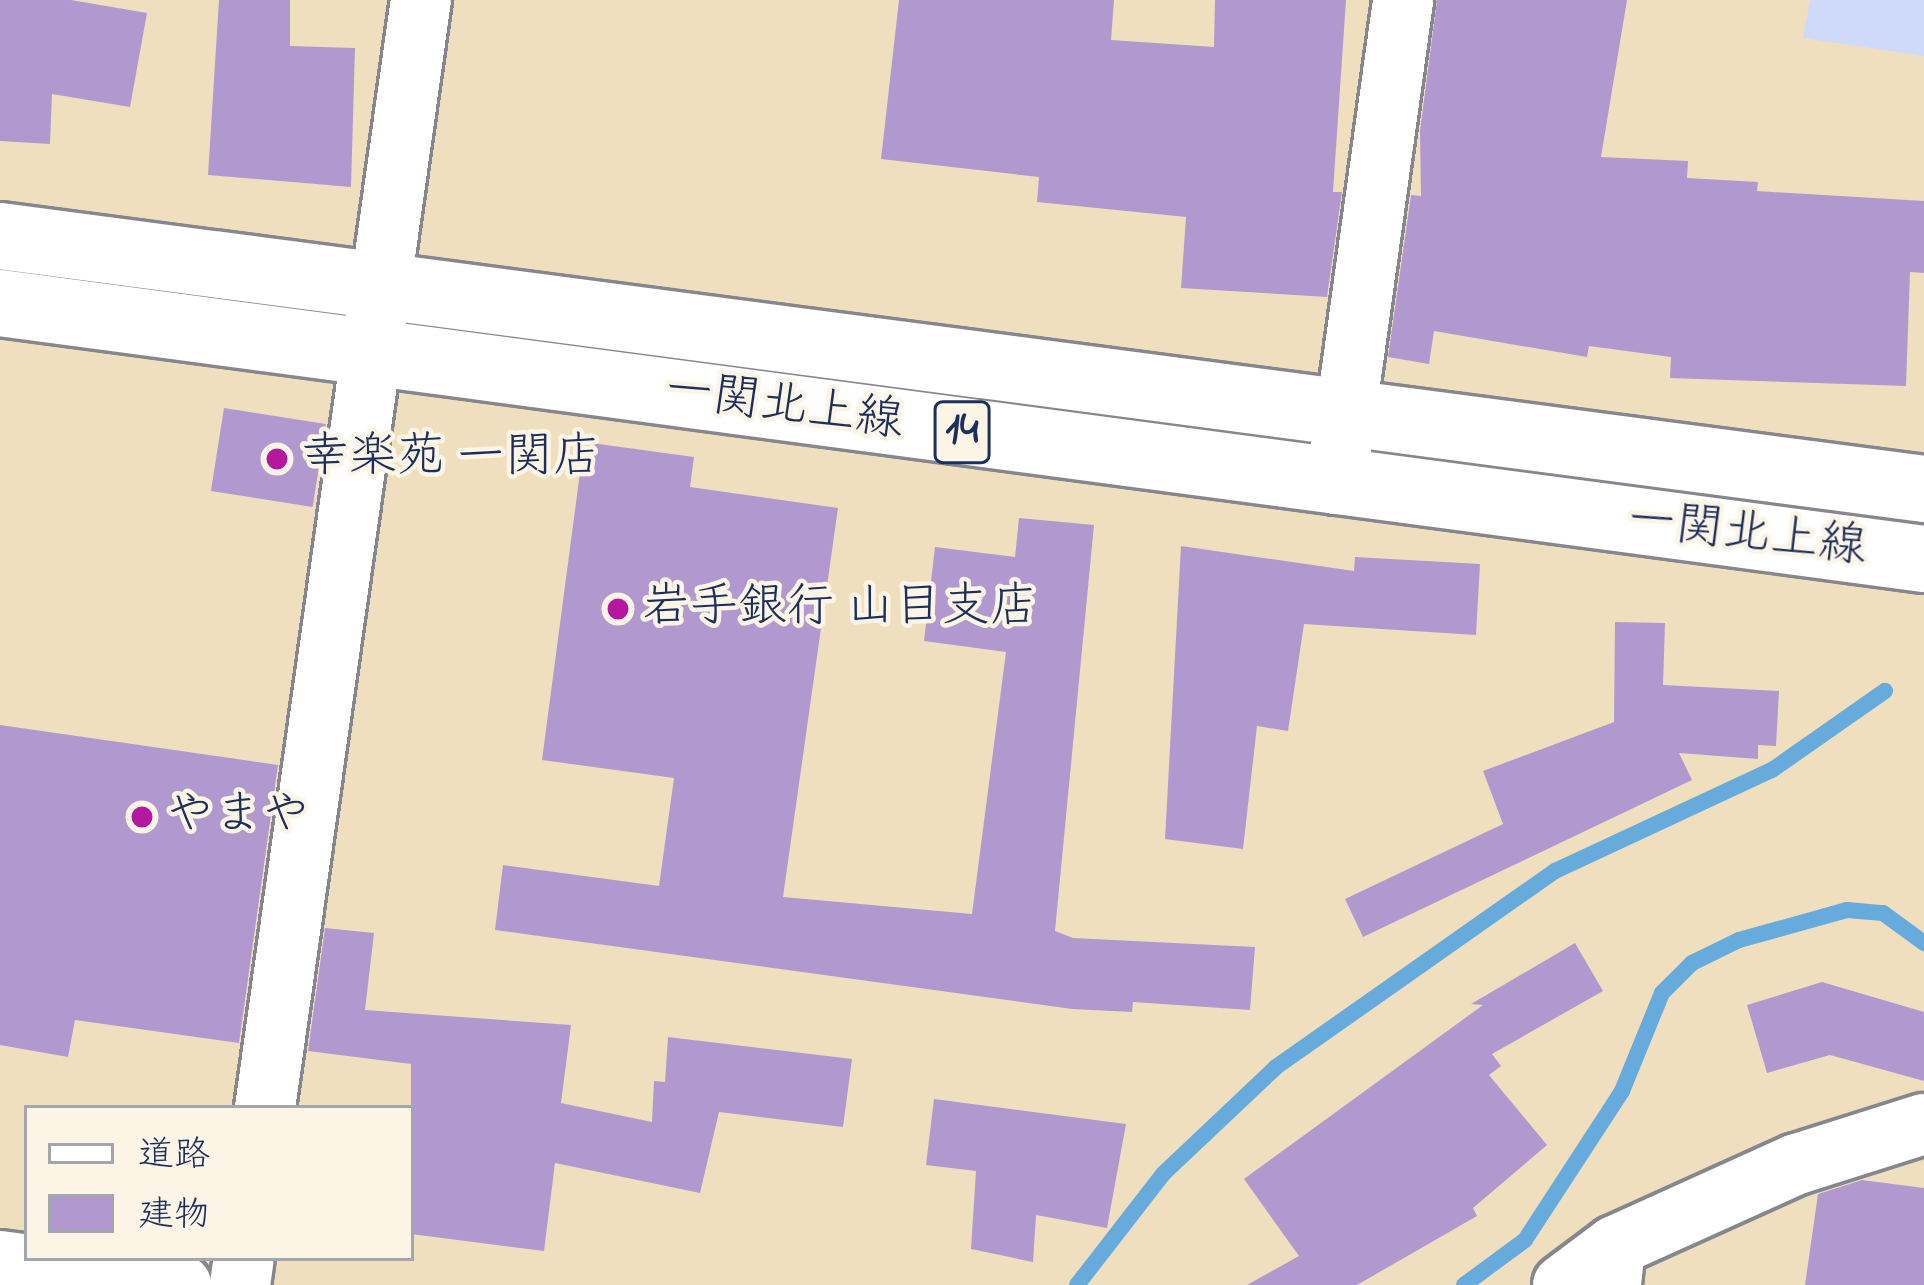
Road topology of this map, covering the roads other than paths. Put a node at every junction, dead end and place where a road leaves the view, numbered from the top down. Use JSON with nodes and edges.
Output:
{"nodes":[{"id":1,"x":421,"y":0,"type":"edge"},
{"id":2,"x":1403,"y":0,"type":"edge"},
{"id":3,"x":0,"y":236,"type":"edge"},
{"id":4,"x":386,"y":286,"type":"junction"},
{"id":5,"x":0,"y":303,"type":"edge"},
{"id":6,"x":373,"y":351,"type":"junction"},
{"id":7,"x":1343,"y":414,"type":"junction"},
{"id":8,"x":1336,"y":484,"type":"junction"},
{"id":9,"x":1924,"y":489,"type":"edge"},
{"id":10,"x":1924,"y":559,"type":"edge"},
{"id":11,"x":265,"y":1105,"type":"edge"},
{"id":12,"x":1924,"y":1124,"type":"edge"},
{"id":13,"x":0,"y":1261,"type":"edge"},
{"id":14,"x":1613,"y":1266,"type":"edge"},
{"id":15,"x":182,"y":1285,"type":"edge"},
{"id":16,"x":1562,"y":1285,"type":"edge"}],
"edges":[{"from":1,"to":4,"type":"street"},
{"from":2,"to":7,"type":"street"},
{"from":3,"to":4,"type":"main road","name":"一関北上線","number":"14"},
{"from":4,"to":6,"type":"street"},
{"from":4,"to":7,"type":"main road","name":"一関北上線","number":"14"},
{"from":5,"to":6,"type":"main road","name":"一関北上線","number":"14"},
{"from":6,"to":8,"type":"main road","name":"一関北上線","number":"14"},
{"from":6,"to":11,"type":"street"},
{"from":7,"to":8,"type":"street"},
{"from":7,"to":9,"type":"main road","name":"一関北上線","number":"14"},
{"from":8,"to":10,"type":"main road","name":"一関北上線","number":"14"},
{"from":12,"to":14,"type":"street"},
{"from":13,"to":15,"type":"street"},
{"from":14,"to":16,"type":"street"}]}
